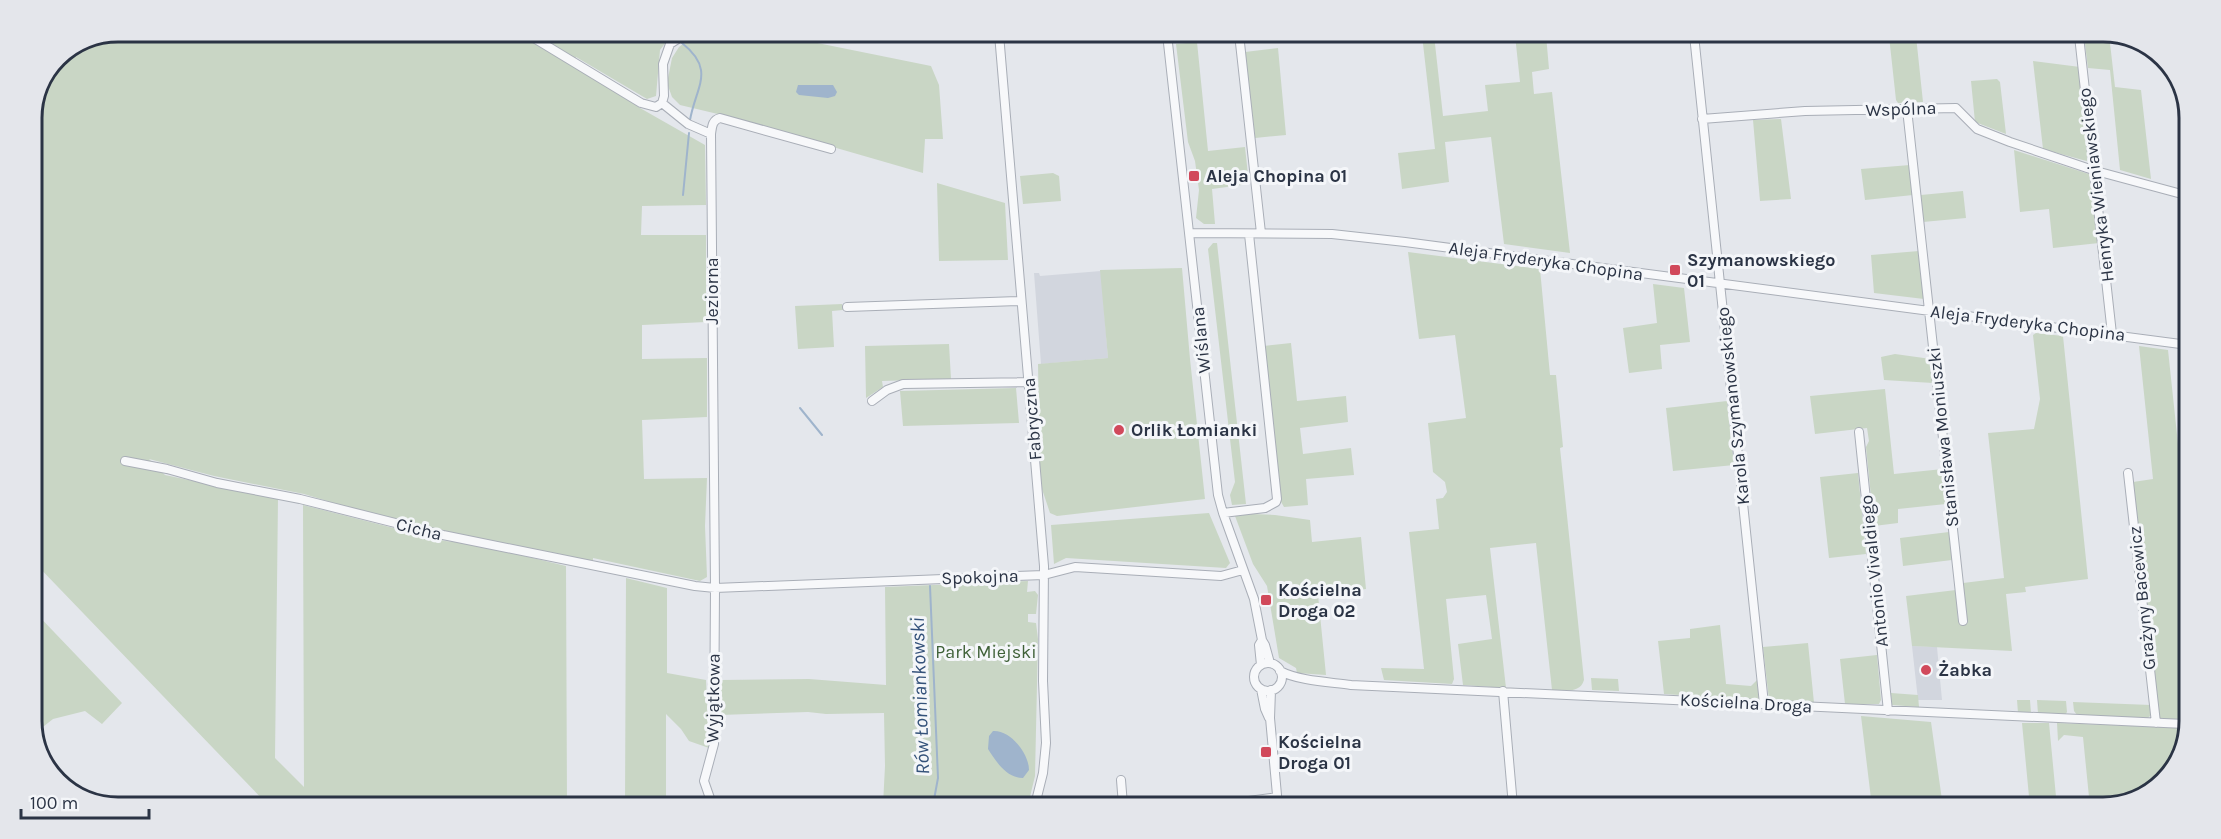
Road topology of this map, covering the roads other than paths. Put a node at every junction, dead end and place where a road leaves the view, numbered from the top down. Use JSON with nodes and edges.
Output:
{"nodes":[{"id":1,"x":540,"y":42,"type":"edge"},
{"id":2,"x":673,"y":42,"type":"edge"},
{"id":3,"x":1000,"y":42,"type":"edge"},
{"id":4,"x":1168,"y":42,"type":"edge"},
{"id":5,"x":1240,"y":42,"type":"edge"},
{"id":6,"x":1695,"y":42,"type":"edge"},
{"id":7,"x":2080,"y":42,"type":"edge"},
{"id":8,"x":662,"y":103,"type":"junction"},
{"id":9,"x":1907,"y":109,"type":"junction"},
{"id":10,"x":1702,"y":119,"type":"junction"},
{"id":11,"x":711,"y":134,"type":"junction"},
{"id":12,"x":831,"y":149,"type":"dead end"},
{"id":13,"x":2096,"y":171,"type":"junction"},
{"id":14,"x":2179,"y":193,"type":"edge"},
{"id":15,"x":1190,"y":233,"type":"junction"},
{"id":16,"x":1261,"y":233,"type":"junction"},
{"id":17,"x":1249,"y":234,"type":"junction"},
{"id":18,"x":1720,"y":283,"type":"junction"},
{"id":19,"x":1022,"y":301,"type":"junction"},
{"id":20,"x":847,"y":307,"type":"dead end"},
{"id":21,"x":1930,"y":311,"type":"junction"},
{"id":22,"x":2112,"y":334,"type":"junction"},
{"id":23,"x":2179,"y":344,"type":"edge"},
{"id":24,"x":1028,"y":382,"type":"junction"},
{"id":25,"x":872,"y":400,"type":"dead end"},
{"id":26,"x":1859,"y":432,"type":"dead end"},
{"id":27,"x":125,"y":461,"type":"dead end"},
{"id":28,"x":2128,"y":473,"type":"dead end"},
{"id":29,"x":1223,"y":513,"type":"junction"},
{"id":30,"x":1243,"y":570,"type":"junction"},
{"id":31,"x":1044,"y":575,"type":"junction"},
{"id":32,"x":715,"y":588,"type":"junction"},
{"id":33,"x":1963,"y":621,"type":"dead end"},
{"id":34,"x":1265,"y":664,"type":"junction"},
{"id":35,"x":1280,"y":671,"type":"junction"},
{"id":36,"x":1308,"y":680,"type":"junction"},
{"id":37,"x":1279,"y":684,"type":"junction"},
{"id":38,"x":1261,"y":689,"type":"junction"},
{"id":39,"x":1271,"y":690,"type":"junction"},
{"id":40,"x":1503,"y":691,"type":"junction"},
{"id":41,"x":1764,"y":704,"type":"junction"},
{"id":42,"x":1888,"y":711,"type":"junction"},
{"id":43,"x":1270,"y":718,"type":"junction"},
{"id":44,"x":2156,"y":723,"type":"junction"},
{"id":45,"x":2179,"y":724,"type":"edge"},
{"id":46,"x":1121,"y":780,"type":"dead end"},
{"id":47,"x":710,"y":797,"type":"edge"},
{"id":48,"x":1037,"y":797,"type":"edge"},
{"id":49,"x":1122,"y":797,"type":"edge"},
{"id":50,"x":1278,"y":797,"type":"edge"},
{"id":51,"x":1512,"y":797,"type":"edge"}],
"edges":[{"from":1,"to":8,"type":"street"},
{"from":2,"to":8,"type":"street"},
{"from":3,"to":19,"type":"street","name":"Fabryczna"},
{"from":4,"to":15,"type":"street","name":"Wiślana"},
{"from":5,"to":16,"type":"street"},
{"from":6,"to":10,"type":"street","name":"Karola Szymanowskiego"},
{"from":7,"to":13,"type":"street","name":"Henryka Wieniawskiego"},
{"from":8,"to":11,"type":"street"},
{"from":9,"to":10,"type":"street","name":"Wspólna"},
{"from":9,"to":13,"type":"street","name":"Wspólna"},
{"from":9,"to":21,"type":"street","name":"Stanisława Moniuszki"},
{"from":10,"to":18,"type":"street","name":"Karola Szymanowskiego"},
{"from":11,"to":12,"type":"street"},
{"from":11,"to":32,"type":"street","name":"Jeziorna"},
{"from":13,"to":14,"type":"street","name":"Wspólna"},
{"from":13,"to":22,"type":"street","name":"Henryka Wieniawskiego"},
{"from":15,"to":17,"type":"street","name":"Aleja Fryderyka Chopina"},
{"from":15,"to":29,"type":"street","name":"Wiślana"},
{"from":16,"to":17,"type":"street","name":"Aleja Fryderyka Chopina"},
{"from":16,"to":18,"type":"street","name":"Aleja Fryderyka Chopina"},
{"from":17,"to":29,"type":"street"},
{"from":18,"to":21,"type":"street","name":"Aleja Fryderyka Chopina"},
{"from":18,"to":41,"type":"street","name":"Karola Szymanowskiego"},
{"from":19,"to":20,"type":"street"},
{"from":19,"to":24,"type":"street","name":"Fabryczna"},
{"from":21,"to":22,"type":"street","name":"Aleja Fryderyka Chopina"},
{"from":21,"to":33,"type":"street","name":"Stanisława Moniuszki"},
{"from":22,"to":23,"type":"street","name":"Aleja Fryderyka Chopina"},
{"from":24,"to":25,"type":"street"},
{"from":24,"to":31,"type":"street","name":"Fabryczna"},
{"from":26,"to":42,"type":"street","name":"Antonio Vivaldiego"},
{"from":27,"to":32,"type":"street","name":"Cicha"},
{"from":28,"to":44,"type":"street","name":"Grażyny Bacewicz"},
{"from":29,"to":30,"type":"street","name":"Wiślana"},
{"from":30,"to":31,"type":"street","name":"Spokojna"},
{"from":30,"to":34,"type":"street","name":"Wiślana"},
{"from":31,"to":32,"type":"street","name":"Spokojna"},
{"from":31,"to":48,"type":"street","name":"Fabryczna"},
{"from":32,"to":47,"type":"street","name":"Wyjątkowa"},
{"from":34,"to":35,"type":"street"},
{"from":34,"to":38,"type":"street"},
{"from":35,"to":36,"type":"street","name":"Kościelna Droga"},
{"from":35,"to":37,"type":"street"},
{"from":36,"to":37,"type":"street","name":"Kościelna Droga"},
{"from":36,"to":40,"type":"street","name":"Kościelna Droga"},
{"from":37,"to":39,"type":"street"},
{"from":38,"to":39,"type":"street"},
{"from":38,"to":43,"type":"street"},
{"from":39,"to":43,"type":"street"},
{"from":40,"to":41,"type":"street","name":"Kościelna Droga"},
{"from":40,"to":51,"type":"street"},
{"from":41,"to":42,"type":"street","name":"Kościelna Droga"},
{"from":42,"to":44,"type":"street","name":"Kościelna Droga"},
{"from":43,"to":50,"type":"street"},
{"from":44,"to":45,"type":"street","name":"Kościelna Droga"},
{"from":46,"to":49,"type":"street"}]}
